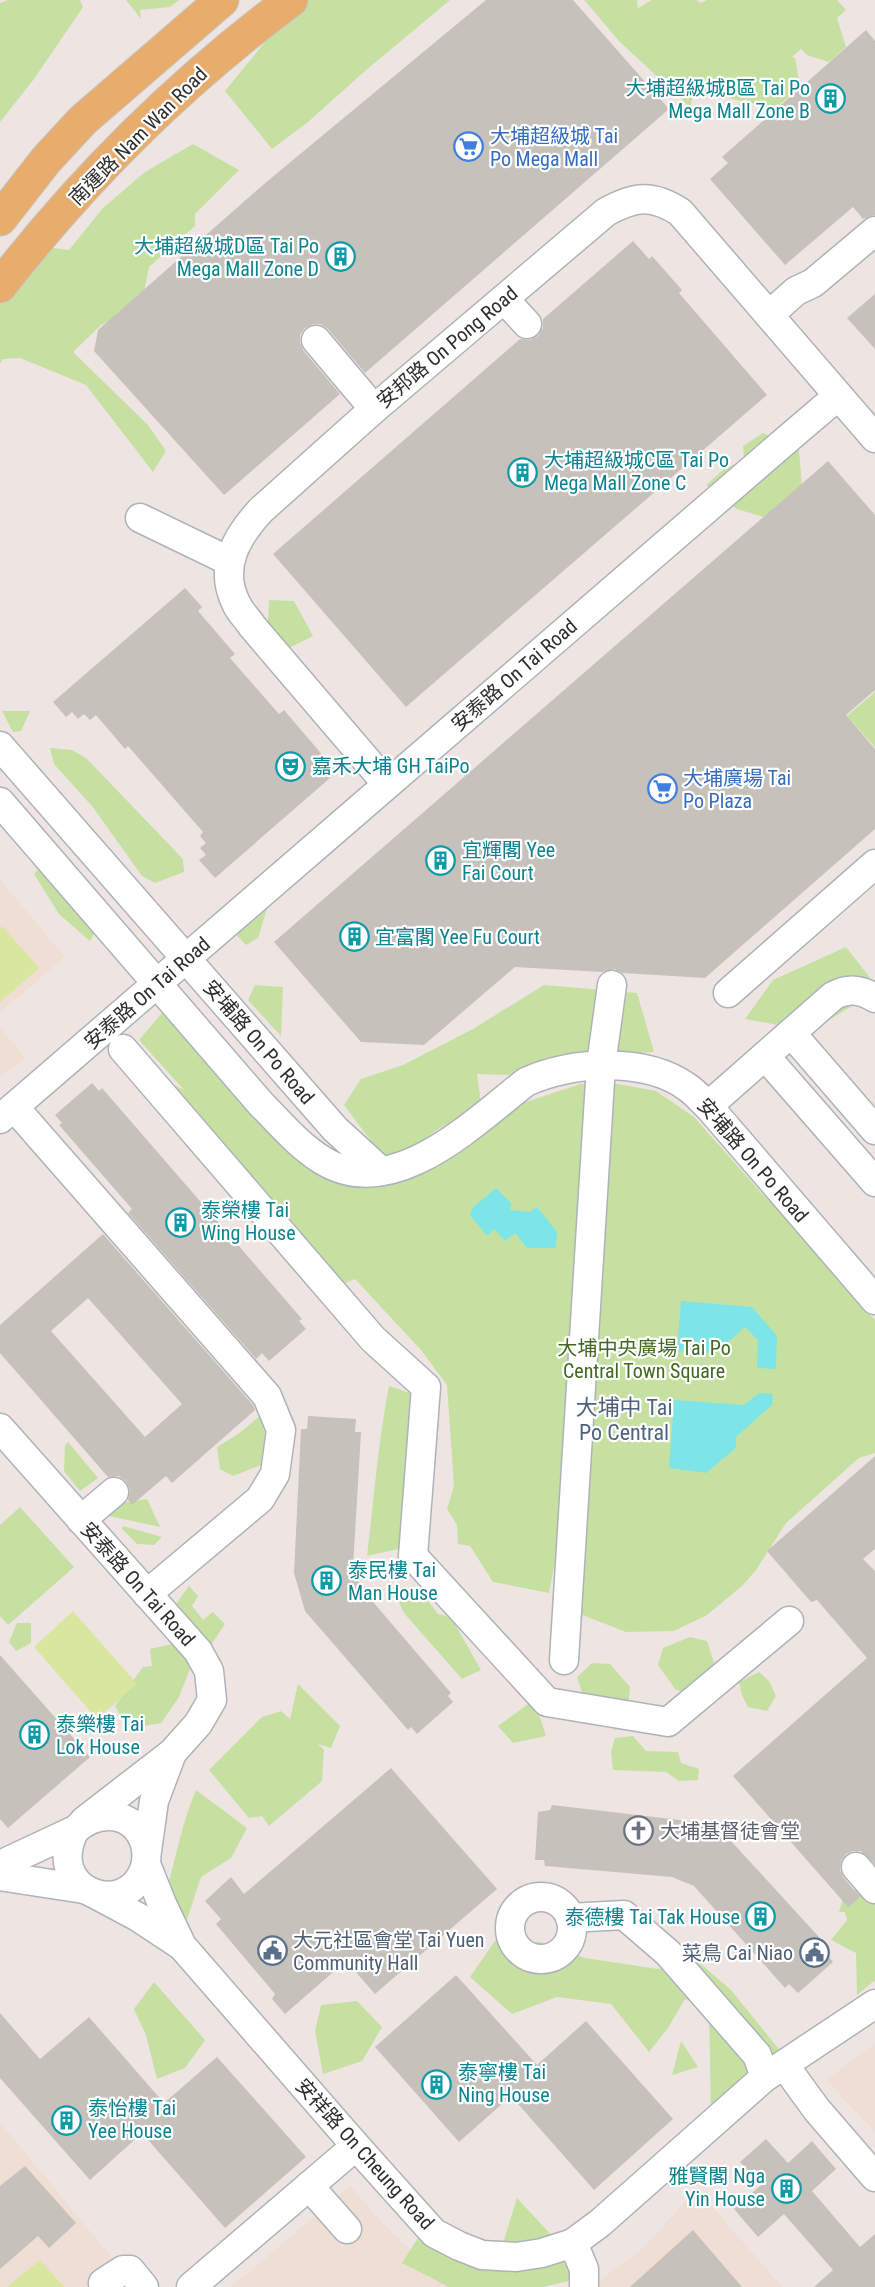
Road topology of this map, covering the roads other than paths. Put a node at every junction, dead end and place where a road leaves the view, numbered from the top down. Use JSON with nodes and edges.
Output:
{"nodes":[{"id":1,"x":222,"y":0,"type":"edge"},
{"id":2,"x":291,"y":0,"type":"edge"},
{"id":3,"x":0,"y":219,"type":"edge"},
{"id":4,"x":875,"y":231,"type":"edge"},
{"id":5,"x":0,"y":286,"type":"edge"},
{"id":6,"x":504,"y":299,"type":"junction"},
{"id":7,"x":769,"y":315,"type":"junction"},
{"id":8,"x":527,"y":324,"type":"dead end"},
{"id":9,"x":316,"y":340,"type":"dead end"},
{"id":10,"x":838,"y":396,"type":"junction"},
{"id":11,"x":374,"y":409,"type":"junction"},
{"id":12,"x":875,"y":438,"type":"edge"},
{"id":13,"x":140,"y":518,"type":"dead end"},
{"id":14,"x":229,"y":561,"type":"junction"},
{"id":15,"x":0,"y":746,"type":"edge"},
{"id":16,"x":387,"y":784,"type":"junction"},
{"id":17,"x":0,"y":802,"type":"edge"},
{"id":18,"x":875,"y":864,"type":"edge"},
{"id":19,"x":188,"y":959,"type":"junction"},
{"id":20,"x":158,"y":984,"type":"junction"},
{"id":21,"x":612,"y":985,"type":"dead end"},
{"id":22,"x":728,"y":993,"type":"dead end"},
{"id":23,"x":875,"y":998,"type":"edge"},
{"id":24,"x":791,"y":1033,"type":"junction"},
{"id":25,"x":123,"y":1049,"type":"dead end"},
{"id":26,"x":765,"y":1056,"type":"junction"},
{"id":27,"x":601,"y":1065,"type":"junction"},
{"id":28,"x":708,"y":1106,"type":"junction"},
{"id":29,"x":7,"y":1113,"type":"edge"},
{"id":30,"x":875,"y":1130,"type":"edge"},
{"id":31,"x":381,"y":1171,"type":"junction"},
{"id":32,"x":875,"y":1182,"type":"edge"},
{"id":33,"x":875,"y":1300,"type":"edge"},
{"id":34,"x":0,"y":1428,"type":"edge"},
{"id":35,"x":114,"y":1492,"type":"dead end"},
{"id":36,"x":81,"y":1520,"type":"junction"},
{"id":37,"x":147,"y":1594,"type":"junction"},
{"id":38,"x":789,"y":1621,"type":"dead end"},
{"id":39,"x":564,"y":1660,"type":"dead end"},
{"id":40,"x":172,"y":1753,"type":"junction"},
{"id":41,"x":79,"y":1826,"type":"junction"},
{"id":42,"x":146,"y":1857,"type":"junction"},
{"id":43,"x":0,"y":1865,"type":"edge"},
{"id":44,"x":856,"y":1868,"type":"dead end"},
{"id":45,"x":0,"y":1876,"type":"edge"},
{"id":46,"x":875,"y":1889,"type":"edge"},
{"id":47,"x":89,"y":1892,"type":"junction"},
{"id":48,"x":570,"y":1918,"type":"dead end"},
{"id":49,"x":182,"y":1946,"type":"junction"},
{"id":50,"x":875,"y":2004,"type":"edge"},
{"id":51,"x":775,"y":2071,"type":"junction"},
{"id":52,"x":356,"y":2146,"type":"junction"},
{"id":53,"x":875,"y":2177,"type":"edge"},
{"id":54,"x":309,"y":2186,"type":"junction"},
{"id":55,"x":348,"y":2229,"type":"dead end"},
{"id":56,"x":573,"y":2243,"type":"junction"},
{"id":57,"x":103,"y":2283,"type":"dead end"},
{"id":58,"x":584,"y":2285,"type":"dead end"},
{"id":59,"x":144,"y":2287,"type":"edge"},
{"id":60,"x":191,"y":2287,"type":"edge"}],
"edges":[{"from":1,"to":3,"type":"main road"},
{"from":2,"to":5,"type":"main road","name":"南運路 Nam Wan Road"},
{"from":4,"to":7,"type":"street"},
{"from":6,"to":7,"type":"street","name":"安邦路 On Pong Road"},
{"from":6,"to":8,"type":"street"},
{"from":6,"to":11,"type":"street","name":"安邦路 On Pong Road"},
{"from":7,"to":10,"type":"street","name":"安邦路 On Pong Road"},
{"from":9,"to":11,"type":"street"},
{"from":10,"to":12,"type":"street","name":"安邦路 On Pong Road"},
{"from":10,"to":16,"type":"street","name":"安泰路 On Tai Road"},
{"from":11,"to":14,"type":"street","name":"安邦路 On Pong Road"},
{"from":13,"to":14,"type":"street"},
{"from":14,"to":16,"type":"street"},
{"from":15,"to":19,"type":"street","name":"安埔路 On Po Road"},
{"from":16,"to":19,"type":"street","name":"安泰路 On Tai Road"},
{"from":17,"to":20,"type":"street","name":"安埔路 On Po Road"},
{"from":18,"to":22,"type":"street"},
{"from":19,"to":20,"type":"street","name":"安泰路 On Tai Road"},
{"from":19,"to":31,"type":"street","name":"安埔路 On Po Road"},
{"from":20,"to":29,"type":"street","name":"安泰路 On Tai Road"},
{"from":20,"to":31,"type":"street","name":"安埔路 On Po Road"},
{"from":21,"to":27,"type":"street"},
{"from":23,"to":24,"type":"street"},
{"from":24,"to":26,"type":"street"},
{"from":24,"to":30,"type":"street"},
{"from":25,"to":38,"type":"street"},
{"from":26,"to":28,"type":"street"},
{"from":26,"to":32,"type":"street"},
{"from":27,"to":28,"type":"street","name":"安埔路 On Po Road"},
{"from":27,"to":31,"type":"street","name":"安埔路 On Po Road"},
{"from":27,"to":39,"type":"street"},
{"from":28,"to":33,"type":"street","name":"安埔路 On Po Road"},
{"from":29,"to":37,"type":"street"},
{"from":34,"to":36,"type":"street","name":"安泰路 On Tai Road"},
{"from":35,"to":36,"type":"street"},
{"from":36,"to":37,"type":"street","name":"安泰路 On Tai Road"},
{"from":37,"to":40,"type":"street","name":"安泰路 On Tai Road"},
{"from":40,"to":41,"type":"street","name":"安泰路 On Tai Road"},
{"from":40,"to":42,"type":"street","name":"安泰路 On Tai Road"},
{"from":41,"to":42,"type":"street","name":"安祥路 On Cheung Road"},
{"from":41,"to":43,"type":"street","name":"安祥路 On Cheung Road"},
{"from":41,"to":47,"type":"street","name":"安祥路 On Cheung Road"},
{"from":42,"to":47,"type":"street","name":"安祥路 On Cheung Road"},
{"from":42,"to":49,"type":"street","name":"安祥路 On Cheung Road"},
{"from":44,"to":46,"type":"street"},
{"from":45,"to":47,"type":"street","name":"安祥路 On Cheung Road"},
{"from":47,"to":49,"type":"street","name":"安祥路 On Cheung Road"},
{"from":48,"to":51,"type":"street"},
{"from":49,"to":52,"type":"street","name":"安祥路 On Cheung Road"},
{"from":50,"to":51,"type":"street","name":"安祥路 On Cheung Road"},
{"from":51,"to":53,"type":"street"},
{"from":51,"to":56,"type":"street","name":"安祥路 On Cheung Road"},
{"from":52,"to":54,"type":"street"},
{"from":52,"to":56,"type":"street","name":"安祥路 On Cheung Road"},
{"from":54,"to":55,"type":"street"},
{"from":54,"to":60,"type":"street"},
{"from":56,"to":58,"type":"street"},
{"from":57,"to":59,"type":"street"}]}
